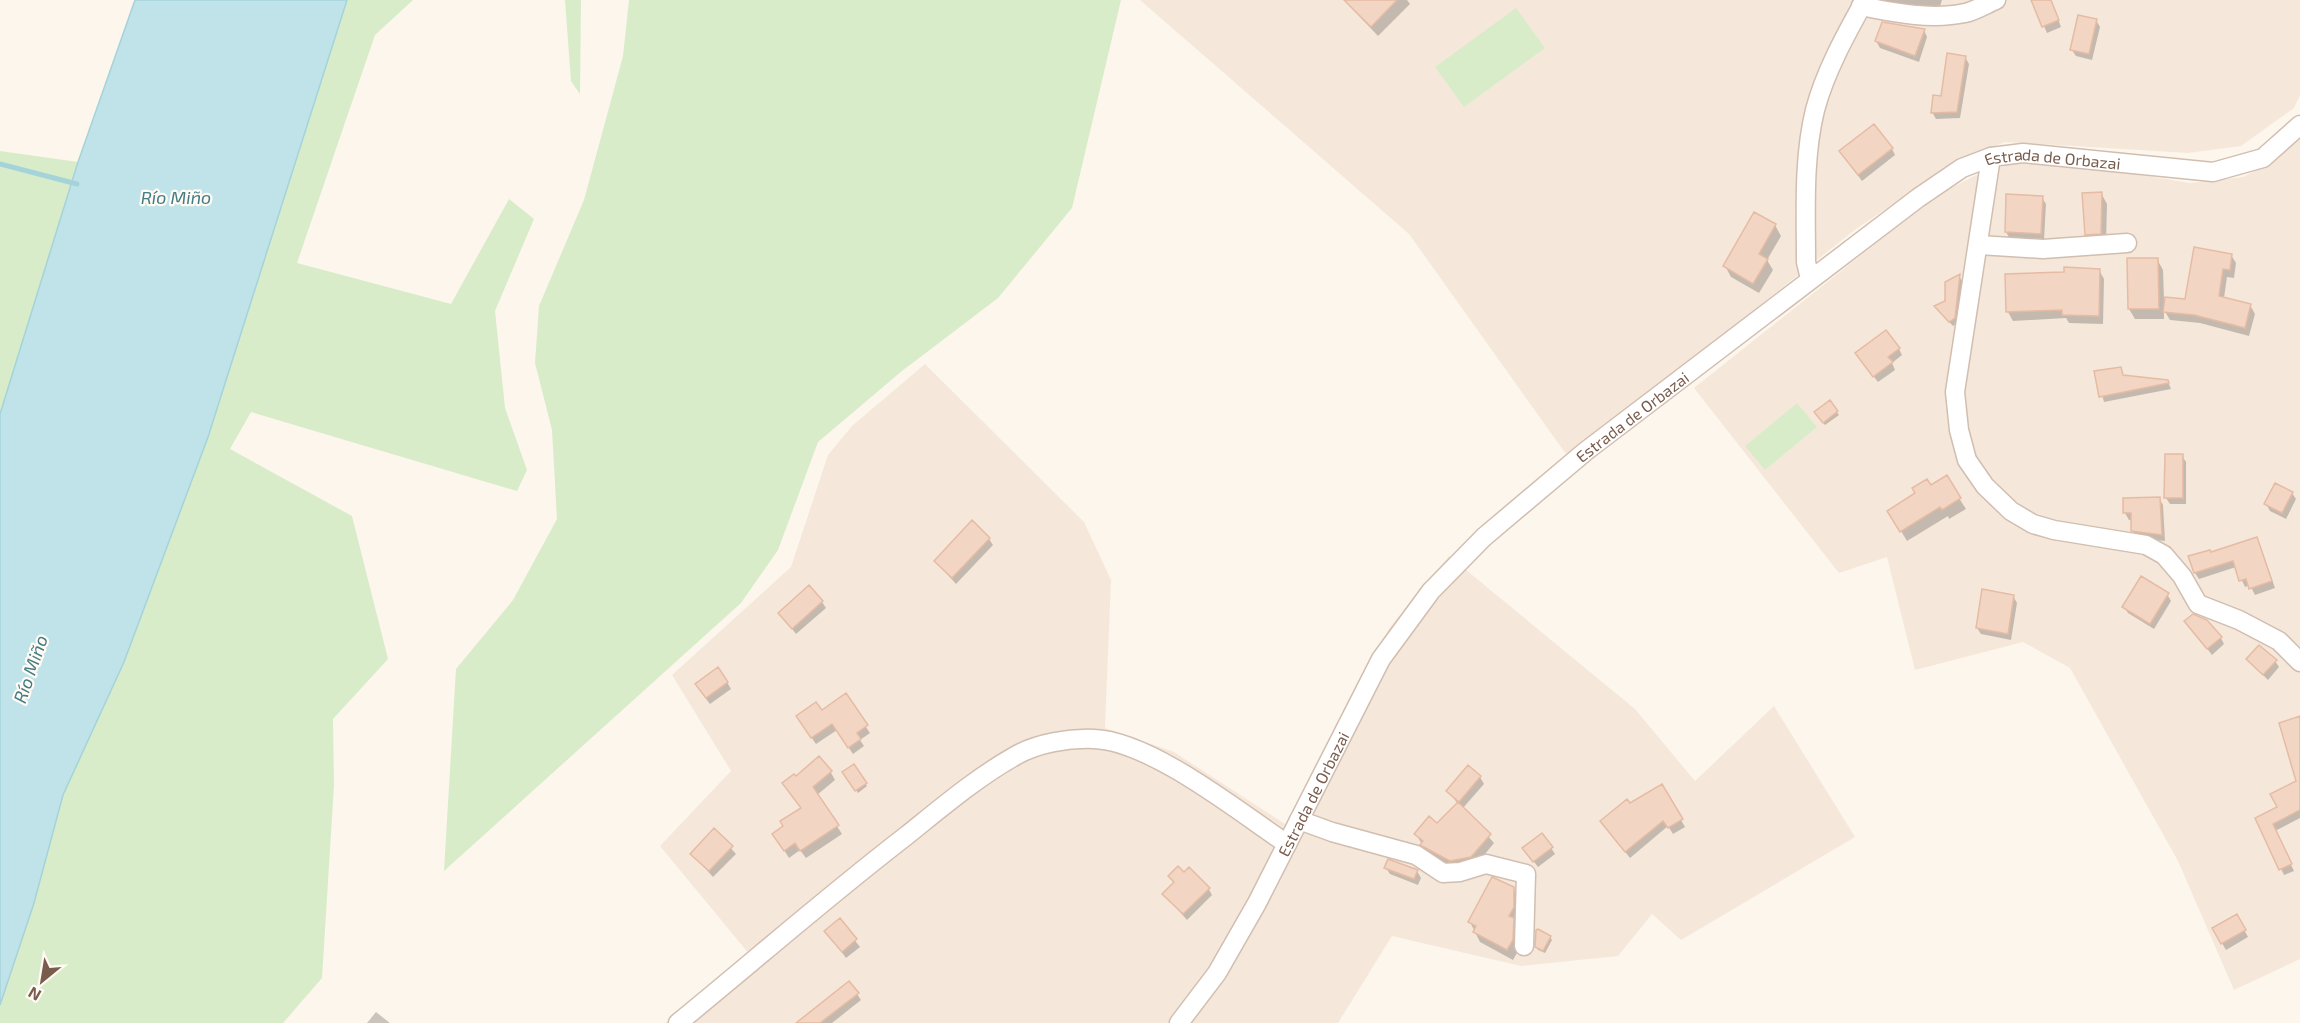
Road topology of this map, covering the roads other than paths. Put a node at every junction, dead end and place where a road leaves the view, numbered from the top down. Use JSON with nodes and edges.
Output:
{"nodes":[{"id":1,"x":1996,"y":0,"type":"edge"},
{"id":2,"x":1863,"y":3,"type":"edge"},
{"id":3,"x":2300,"y":125,"type":"edge"},
{"id":4,"x":1992,"y":157,"type":"junction"},
{"id":5,"x":2127,"y":243,"type":"dead end"},
{"id":6,"x":1979,"y":245,"type":"junction"},
{"id":7,"x":1810,"y":279,"type":"junction"},
{"id":8,"x":2300,"y":662,"type":"edge"},
{"id":9,"x":1299,"y":820,"type":"junction"},
{"id":10,"x":1287,"y":844,"type":"junction"},
{"id":11,"x":1524,"y":946,"type":"dead end"},
{"id":12,"x":678,"y":1023,"type":"edge"},
{"id":13,"x":1179,"y":1023,"type":"edge"}],
"edges":[{"from":1,"to":2,"type":"street"},
{"from":2,"to":7,"type":"street"},
{"from":3,"to":4,"type":"street","name":"Estrada de Orbazai"},
{"from":4,"to":6,"type":"street"},
{"from":4,"to":7,"type":"street","name":"Estrada de Orbazai"},
{"from":5,"to":6,"type":"street"},
{"from":6,"to":8,"type":"street"},
{"from":7,"to":9,"type":"street","name":"Estrada de Orbazai"},
{"from":9,"to":10,"type":"street","name":"Estrada de Orbazai"},
{"from":9,"to":11,"type":"street"},
{"from":10,"to":12,"type":"street"},
{"from":10,"to":13,"type":"street","name":"Estrada de Orbazai"}]}
